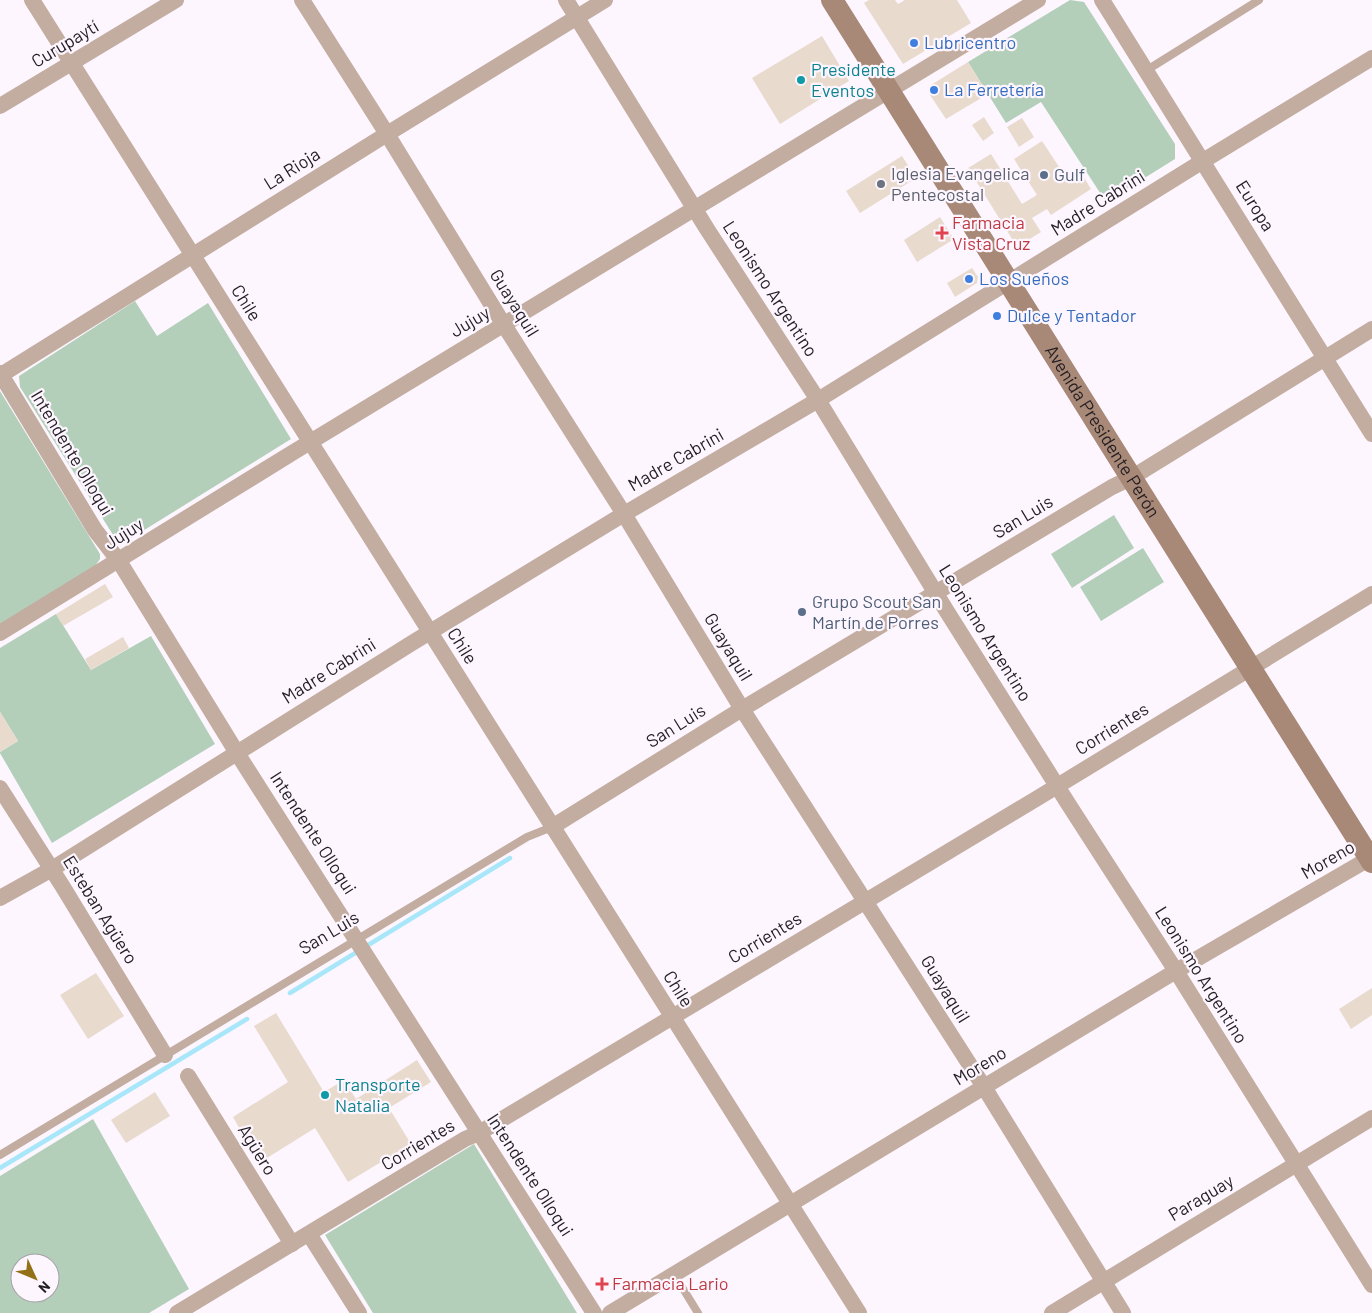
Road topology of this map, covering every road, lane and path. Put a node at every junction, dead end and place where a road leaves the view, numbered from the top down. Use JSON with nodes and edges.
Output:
{"nodes":[{"id":1,"x":32,"y":0,"type":"edge"},
{"id":2,"x":176,"y":0,"type":"edge"},
{"id":3,"x":302,"y":0,"type":"edge"},
{"id":4,"x":566,"y":0,"type":"edge"},
{"id":5,"x":605,"y":0,"type":"edge"},
{"id":6,"x":832,"y":0,"type":"edge"},
{"id":7,"x":1038,"y":0,"type":"edge"},
{"id":8,"x":1102,"y":0,"type":"edge"},
{"id":9,"x":1259,"y":0,"type":"edge"},
{"id":10,"x":577,"y":18,"type":"junction"},
{"id":11,"x":1372,"y":58,"type":"edge"},
{"id":12,"x":72,"y":64,"type":"junction"},
{"id":13,"x":1147,"y":70,"type":"junction"},
{"id":14,"x":889,"y":90,"type":"junction"},
{"id":15,"x":0,"y":106,"type":"edge"},
{"id":16,"x":387,"y":134,"type":"junction"},
{"id":17,"x":1203,"y":161,"type":"junction"},
{"id":18,"x":695,"y":209,"type":"junction"},
{"id":19,"x":192,"y":255,"type":"junction"},
{"id":20,"x":1009,"y":282,"type":"junction"},
{"id":21,"x":504,"y":325,"type":"junction"},
{"id":22,"x":1372,"y":328,"type":"edge"},
{"id":23,"x":1324,"y":358,"type":"junction"},
{"id":24,"x":0,"y":374,"type":"edge"},
{"id":25,"x":818,"y":400,"type":"junction"},
{"id":26,"x":1372,"y":434,"type":"edge"},
{"id":27,"x":310,"y":443,"type":"junction"},
{"id":28,"x":1131,"y":478,"type":"junction"},
{"id":29,"x":624,"y":514,"type":"junction"},
{"id":30,"x":119,"y":561,"type":"junction"},
{"id":31,"x":936,"y":592,"type":"junction"},
{"id":32,"x":1372,"y":594,"type":"edge"},
{"id":33,"x":430,"y":632,"type":"junction"},
{"id":34,"x":0,"y":633,"type":"edge"},
{"id":35,"x":1250,"y":667,"type":"junction"},
{"id":36,"x":742,"y":709,"type":"junction"},
{"id":37,"x":237,"y":753,"type":"junction"},
{"id":38,"x":1057,"y":786,"type":"junction"},
{"id":39,"x":0,"y":788,"type":"edge"},
{"id":40,"x":552,"y":827,"type":"junction"},
{"id":41,"x":1371,"y":859,"type":"edge"},
{"id":42,"x":52,"y":870,"type":"junction"},
{"id":43,"x":0,"y":898,"type":"edge"},
{"id":44,"x":865,"y":901,"type":"junction"},
{"id":45,"x":357,"y":939,"type":"junction"},
{"id":46,"x":1176,"y":971,"type":"junction"},
{"id":47,"x":672,"y":1017,"type":"junction"},
{"id":48,"x":165,"y":1055,"type":"junction"},
{"id":49,"x":188,"y":1076,"type":"dead end"},
{"id":50,"x":984,"y":1087,"type":"junction"},
{"id":51,"x":1372,"y":1118,"type":"edge"},
{"id":52,"x":479,"y":1133,"type":"junction"},
{"id":53,"x":0,"y":1155,"type":"edge"},
{"id":54,"x":1296,"y":1163,"type":"junction"},
{"id":55,"x":790,"y":1204,"type":"junction"},
{"id":56,"x":309,"y":1234,"type":"junction"},
{"id":57,"x":292,"y":1244,"type":"junction"},
{"id":58,"x":674,"y":1274,"type":"junction"},
{"id":59,"x":1104,"y":1281,"type":"junction"},
{"id":60,"x":1372,"y":1285,"type":"edge"},
{"id":61,"x":177,"y":1313,"type":"edge"},
{"id":62,"x":359,"y":1313,"type":"edge"},
{"id":63,"x":594,"y":1313,"type":"edge"},
{"id":64,"x":610,"y":1313,"type":"edge"},
{"id":65,"x":698,"y":1313,"type":"edge"},
{"id":66,"x":859,"y":1313,"type":"edge"},
{"id":67,"x":1052,"y":1313,"type":"edge"},
{"id":68,"x":1123,"y":1313,"type":"edge"}],
"edges":[{"from":1,"to":12,"type":"street","name":"Chile"},
{"from":2,"to":12,"type":"street","name":"Curupaytí"},
{"from":3,"to":16,"type":"street","name":"Guayaquil"},
{"from":4,"to":10,"type":"street","name":"Leonismo Argentino"},
{"from":5,"to":10,"type":"street","name":"La Rioja"},
{"from":6,"to":14,"type":"main road","name":"Avenida Presidente Perón"},
{"from":7,"to":14,"type":"street","name":"Jujuy"},
{"from":8,"to":13,"type":"street","name":"Europa"},
{"from":9,"to":13,"type":"lane"},
{"from":10,"to":16,"type":"street","name":"La Rioja"},
{"from":10,"to":18,"type":"street","name":"Leonismo Argentino"},
{"from":11,"to":17,"type":"street","name":"Madre Cabrini"},
{"from":12,"to":15,"type":"street","name":"Curupaytí"},
{"from":12,"to":19,"type":"street","name":"Chile"},
{"from":13,"to":17,"type":"street","name":"Europa"},
{"from":14,"to":18,"type":"street","name":"Jujuy"},
{"from":14,"to":20,"type":"main road","name":"Avenida Presidente Perón"},
{"from":16,"to":19,"type":"street","name":"La Rioja"},
{"from":16,"to":21,"type":"street","name":"Guayaquil"},
{"from":17,"to":20,"type":"street","name":"Madre Cabrini"},
{"from":17,"to":23,"type":"street","name":"Europa"},
{"from":18,"to":21,"type":"street","name":"Jujuy"},
{"from":18,"to":25,"type":"street","name":"Leonismo Argentino"},
{"from":19,"to":24,"type":"street","name":"La Rioja"},
{"from":19,"to":27,"type":"street","name":"Chile"},
{"from":20,"to":25,"type":"street","name":"Madre Cabrini"},
{"from":20,"to":28,"type":"main road","name":"Avenida Presidente Perón"},
{"from":21,"to":27,"type":"street","name":"Jujuy"},
{"from":21,"to":29,"type":"street","name":"Guayaquil"},
{"from":22,"to":23,"type":"street","name":"San Luis"},
{"from":23,"to":26,"type":"street","name":"Europa"},
{"from":23,"to":28,"type":"street","name":"San Luis"},
{"from":24,"to":30,"type":"street","name":"Intendente Olloqui"},
{"from":25,"to":29,"type":"street","name":"Madre Cabrini"},
{"from":25,"to":31,"type":"street","name":"Leonismo Argentino"},
{"from":27,"to":30,"type":"street","name":"Jujuy"},
{"from":27,"to":33,"type":"street","name":"Chile"},
{"from":28,"to":31,"type":"street","name":"San Luis"},
{"from":28,"to":35,"type":"main road","name":"Avenida Presidente Perón"},
{"from":29,"to":33,"type":"street","name":"Madre Cabrini"},
{"from":29,"to":36,"type":"street","name":"Guayaquil"},
{"from":30,"to":34,"type":"street","name":"Jujuy"},
{"from":30,"to":37,"type":"street","name":"Intendente Olloqui"},
{"from":31,"to":36,"type":"street","name":"San Luis"},
{"from":31,"to":38,"type":"street","name":"Leonismo Argentino"},
{"from":32,"to":35,"type":"street","name":"Corrientes"},
{"from":33,"to":37,"type":"street","name":"Madre Cabrini"},
{"from":33,"to":40,"type":"street","name":"Chile"},
{"from":35,"to":38,"type":"street","name":"Corrientes"},
{"from":35,"to":41,"type":"main road","name":"Avenida Presidente Perón"},
{"from":36,"to":40,"type":"street","name":"San Luis"},
{"from":36,"to":44,"type":"street","name":"Guayaquil"},
{"from":37,"to":42,"type":"street","name":"Madre Cabrini"},
{"from":37,"to":45,"type":"street","name":"Intendente Olloqui"},
{"from":38,"to":44,"type":"street","name":"Corrientes"},
{"from":38,"to":46,"type":"street","name":"Leonismo Argentino"},
{"from":39,"to":42,"type":"street","name":"Esteban Agüero"},
{"from":40,"to":45,"type":"lane","name":"San Luis"},
{"from":40,"to":47,"type":"street","name":"Chile"},
{"from":41,"to":46,"type":"street","name":"Moreno"},
{"from":42,"to":43,"type":"street","name":"Madre Cabrini"},
{"from":42,"to":48,"type":"street","name":"Esteban Agüero"},
{"from":44,"to":47,"type":"street","name":"Corrientes"},
{"from":44,"to":50,"type":"street","name":"Guayaquil"},
{"from":45,"to":48,"type":"lane","name":"San Luis"},
{"from":45,"to":52,"type":"street","name":"Intendente Olloqui"},
{"from":46,"to":50,"type":"street","name":"Moreno"},
{"from":46,"to":54,"type":"street","name":"Leonismo Argentino"},
{"from":47,"to":52,"type":"street","name":"Corrientes"},
{"from":47,"to":55,"type":"street","name":"Chile"},
{"from":48,"to":53,"type":"lane","name":"San Luis"},
{"from":49,"to":57,"type":"street","name":"Agüero"},
{"from":50,"to":55,"type":"street","name":"Moreno"},
{"from":50,"to":59,"type":"street","name":"Guayaquil"},
{"from":51,"to":54,"type":"street","name":"Paraguay"},
{"from":52,"to":56,"type":"street","name":"Corrientes"},
{"from":52,"to":63,"type":"street","name":"Intendente Olloqui"},
{"from":54,"to":59,"type":"street","name":"Paraguay"},
{"from":54,"to":60,"type":"street","name":"Leonismo Argentino"},
{"from":55,"to":58,"type":"street","name":"Moreno"},
{"from":55,"to":66,"type":"street","name":"Chile"},
{"from":56,"to":57,"type":"street","name":"Corrientes"},
{"from":56,"to":62,"type":"street"},
{"from":57,"to":61,"type":"street","name":"Corrientes"},
{"from":58,"to":64,"type":"street","name":"Moreno"},
{"from":58,"to":65,"type":"lane"},
{"from":59,"to":67,"type":"street","name":"Paraguay"},
{"from":59,"to":68,"type":"street","name":"Guayaquil"}]}
